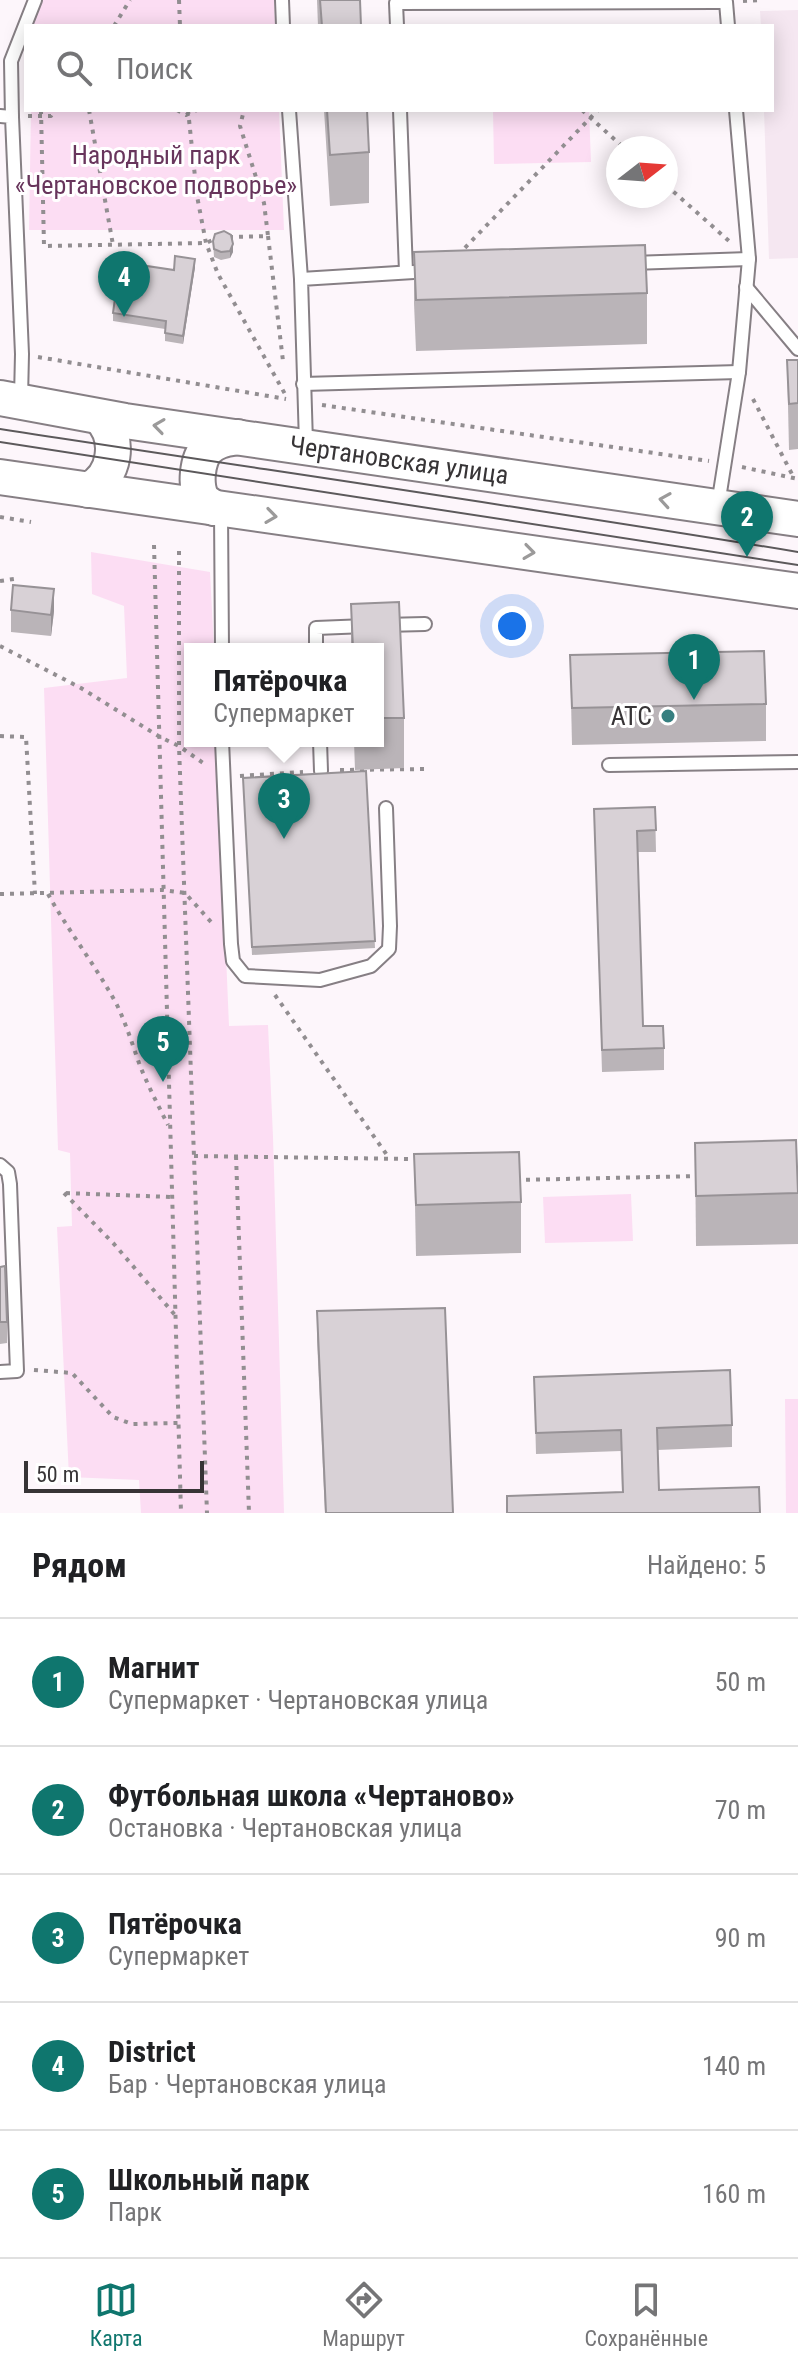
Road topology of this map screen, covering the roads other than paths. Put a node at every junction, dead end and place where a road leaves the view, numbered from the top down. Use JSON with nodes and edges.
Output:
{"nodes":[{"id":1,"x":35,"y":0,"type":"edge"},
{"id":2,"x":282,"y":0,"type":"edge"},
{"id":3,"x":396,"y":1,"type":"edge"},
{"id":4,"x":568,"y":2,"type":"edge"},
{"id":5,"x":26,"y":24,"type":"edge"},
{"id":6,"x":283,"y":24,"type":"edge"},
{"id":7,"x":397,"y":24,"type":"edge"},
{"id":8,"x":728,"y":24,"type":"edge"},
{"id":9,"x":24,"y":28,"type":"edge"},
{"id":10,"x":289,"y":112,"type":"edge"},
{"id":11,"x":400,"y":112,"type":"edge"},
{"id":12,"x":736,"y":112,"type":"edge"},
{"id":13,"x":6,"y":117,"type":"edge"},
{"id":14,"x":749,"y":259,"type":"junction"},
{"id":15,"x":626,"y":263,"type":"edge"},
{"id":16,"x":443,"y":271,"type":"edge"},
{"id":17,"x":406,"y":272,"type":"junction"},
{"id":18,"x":301,"y":279,"type":"junction"},
{"id":19,"x":746,"y":287,"type":"junction"},
{"id":20,"x":798,"y":349,"type":"edge"},
{"id":21,"x":739,"y":372,"type":"junction"},
{"id":22,"x":303,"y":384,"type":"junction"},
{"id":23,"x":10,"y":400,"type":"edge"},
{"id":24,"x":100,"y":417,"type":"junction"},
{"id":25,"x":238,"y":437,"type":"junction"},
{"id":26,"x":306,"y":446,"type":"junction"},
{"id":27,"x":0,"y":477,"type":"edge"},
{"id":28,"x":88,"y":490,"type":"junction"},
{"id":29,"x":217,"y":508,"type":"junction"},
{"id":30,"x":718,"y":508,"type":"junction"},
{"id":31,"x":798,"y":519,"type":"edge"},
{"id":32,"x":798,"y":591,"type":"edge"},
{"id":33,"x":425,"y":624,"type":"dead end"},
{"id":34,"x":222,"y":643,"type":"edge"},
{"id":35,"x":316,"y":643,"type":"edge"},
{"id":36,"x":222,"y":747,"type":"edge"},
{"id":37,"x":320,"y":747,"type":"edge"},
{"id":38,"x":798,"y":762,"type":"edge"},
{"id":39,"x":609,"y":765,"type":"dead end"},
{"id":40,"x":321,"y":771,"type":"edge"},
{"id":41,"x":386,"y":808,"type":"dead end"},
{"id":42,"x":0,"y":1165,"type":"edge"},
{"id":43,"x":0,"y":1372,"type":"edge"}],
"edges":[{"from":1,"to":5,"type":"lane"},
{"from":2,"to":6,"type":"lane"},
{"from":3,"to":4,"type":"lane"},
{"from":3,"to":7,"type":"lane"},
{"from":4,"to":8,"type":"lane"},
{"from":9,"to":13,"type":"lane"},
{"from":10,"to":18,"type":"lane"},
{"from":11,"to":17,"type":"lane"},
{"from":12,"to":14,"type":"lane"},
{"from":13,"to":23,"type":"lane"},
{"from":14,"to":15,"type":"lane"},
{"from":14,"to":19,"type":"lane"},
{"from":16,"to":17,"type":"lane"},
{"from":17,"to":18,"type":"lane"},
{"from":18,"to":22,"type":"lane"},
{"from":19,"to":20,"type":"lane"},
{"from":19,"to":21,"type":"lane"},
{"from":21,"to":22,"type":"lane"},
{"from":21,"to":30,"type":"lane"},
{"from":22,"to":26,"type":"lane"},
{"from":23,"to":24,"type":"main road","name":"Чертановская улица"},
{"from":25,"to":24,"type":"main road","name":"Чертановская улица","one_way":true},
{"from":24,"to":28,"type":"main road"},
{"from":25,"to":26,"type":"main road","name":"Чертановская улица"},
{"from":25,"to":29,"type":"main road"},
{"from":30,"to":26,"type":"main road","name":"Чертановская улица","one_way":true},
{"from":27,"to":28,"type":"main road"},
{"from":28,"to":29,"type":"main road"},
{"from":29,"to":32,"type":"main road","one_way":true},
{"from":29,"to":34,"type":"lane"},
{"from":30,"to":31,"type":"main road","name":"Чертановская улица"},
{"from":33,"to":35,"type":"lane"},
{"from":36,"to":41,"type":"lane"},
{"from":37,"to":40,"type":"lane"},
{"from":38,"to":39,"type":"lane"},
{"from":42,"to":43,"type":"lane"}]}
